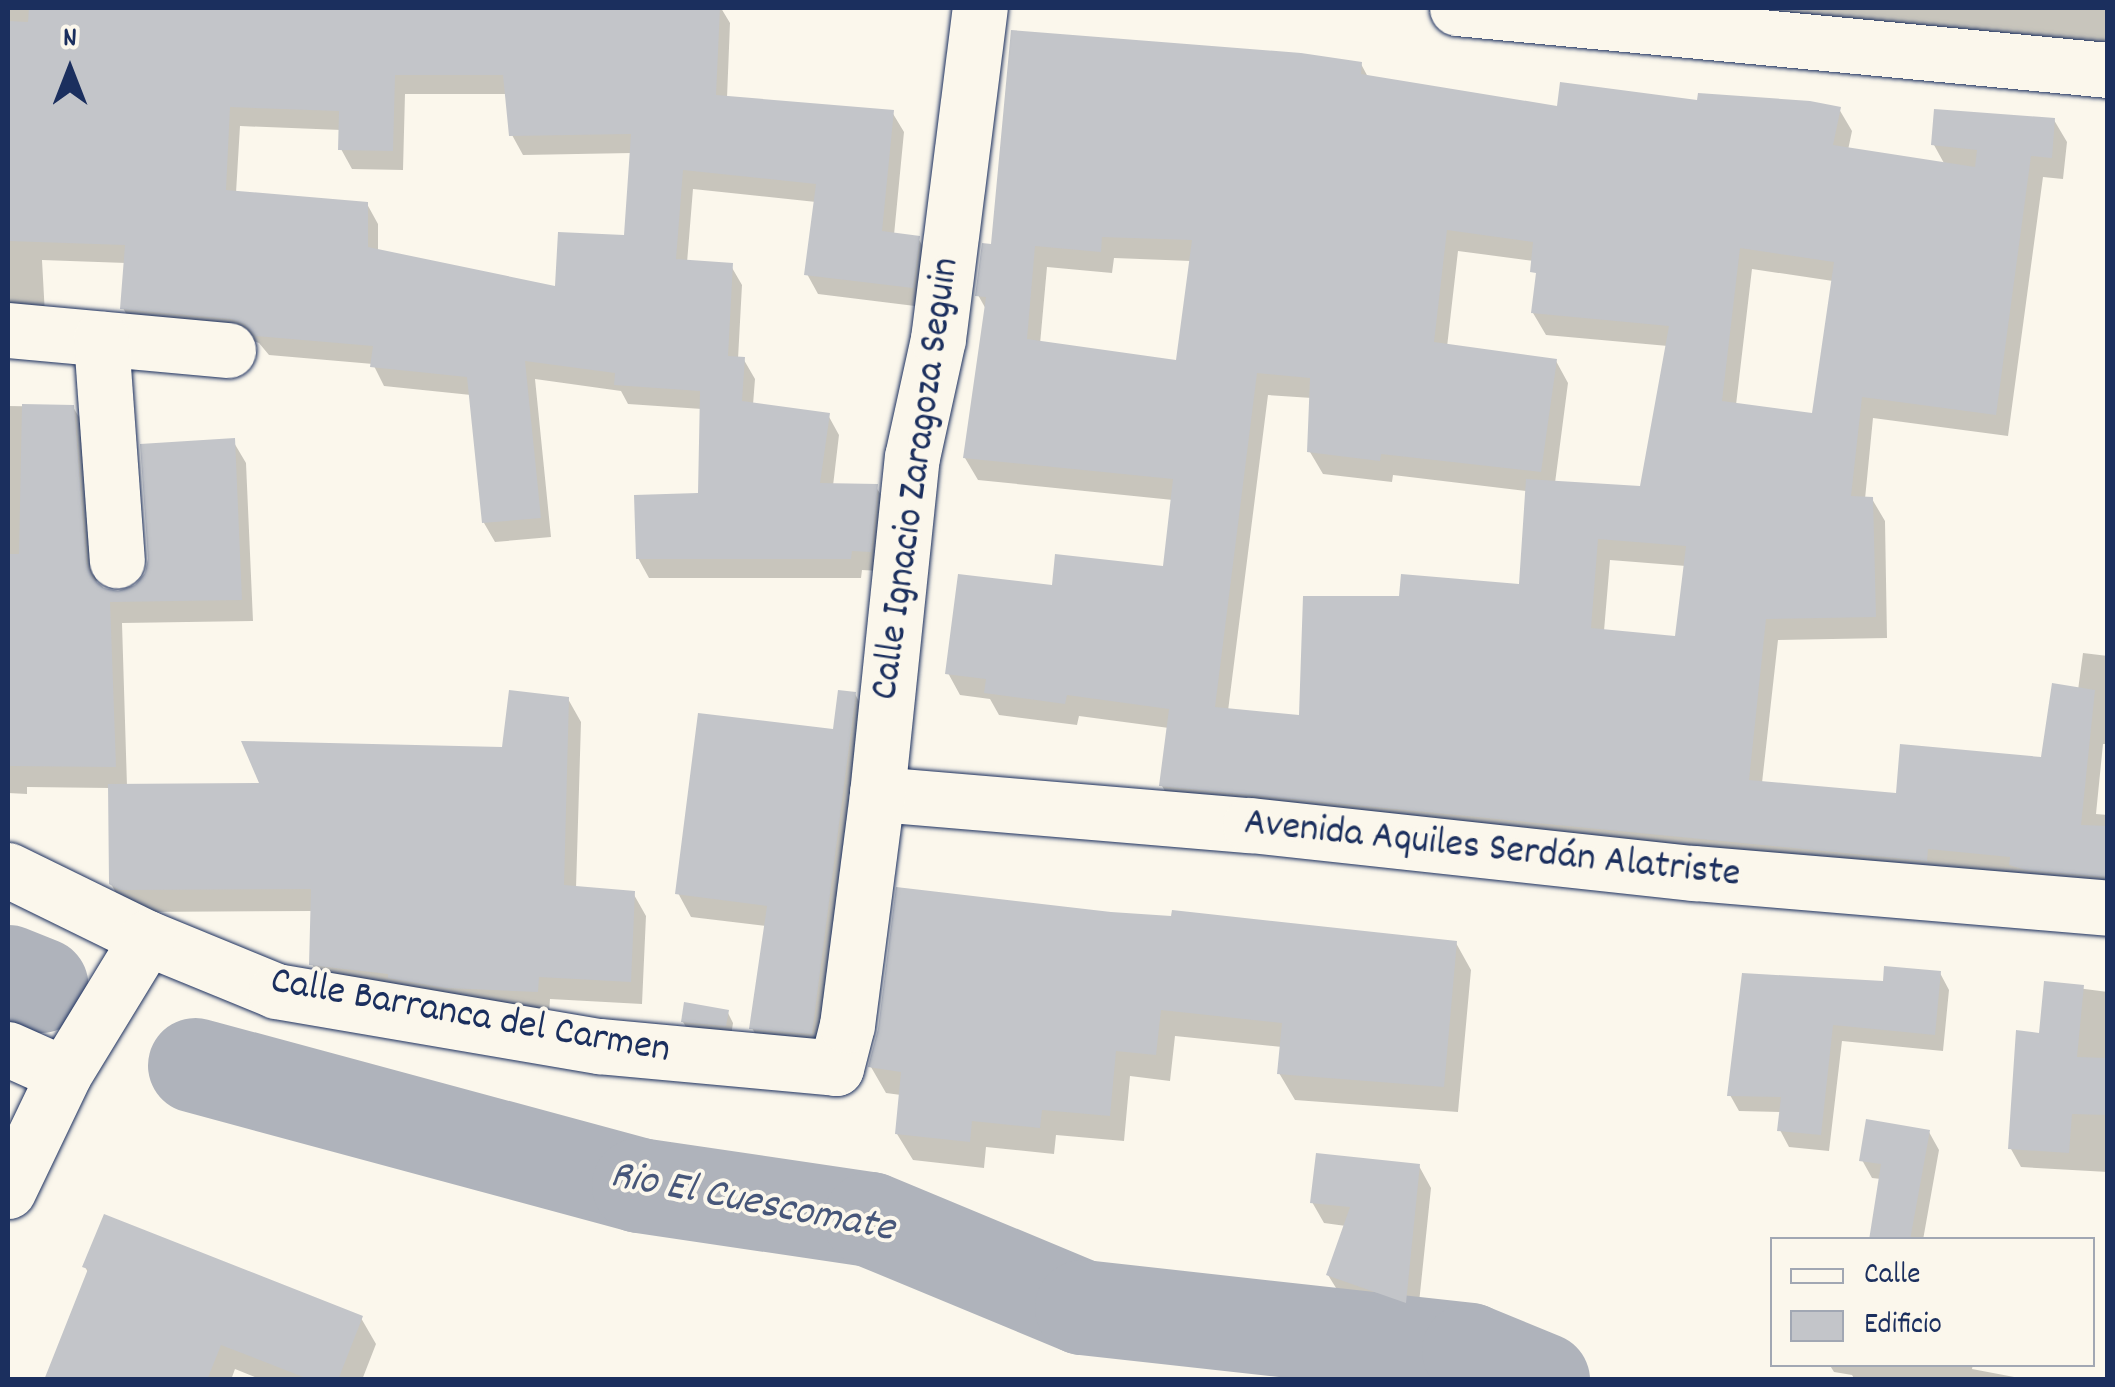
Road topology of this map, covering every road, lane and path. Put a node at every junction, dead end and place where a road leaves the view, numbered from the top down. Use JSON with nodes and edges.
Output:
{"nodes":[{"id":1,"x":980,"y":8,"type":"edge"},
{"id":2,"x":1458,"y":8,"type":"edge"},
{"id":3,"x":2108,"y":70,"type":"edge"},
{"id":4,"x":8,"y":330,"type":"edge"},
{"id":5,"x":101,"y":339,"type":"junction"},
{"id":6,"x":228,"y":350,"type":"dead end"},
{"id":7,"x":117,"y":560,"type":"dead end"},
{"id":8,"x":877,"y":794,"type":"junction"},
{"id":9,"x":8,"y":870,"type":"edge"},
{"id":10,"x":2108,"y":908,"type":"edge"},
{"id":11,"x":139,"y":952,"type":"junction"},
{"id":12,"x":8,"y":1049,"type":"edge"},
{"id":13,"x":73,"y":1060,"type":"junction"},
{"id":14,"x":836,"y":1068,"type":"joint"},
{"id":15,"x":8,"y":1191,"type":"edge"}],
"edges":[{"from":1,"to":8,"type":"street","name":"Calle Ignacio Zaragoza Seguin"},
{"from":2,"to":3,"type":"street"},
{"from":4,"to":5,"type":"street"},
{"from":5,"to":6,"type":"street"},
{"from":5,"to":7,"type":"street"},
{"from":8,"to":10,"type":"street","name":"Avenida Aquiles Serdán Alatriste"},
{"from":8,"to":14,"type":"street","name":"Calle Ignacio Zaragoza Seguin"},
{"from":9,"to":11,"type":"street","name":"Calle Barranca del Carmen"},
{"from":11,"to":13,"type":"street"},
{"from":11,"to":14,"type":"street","name":"Calle Barranca del Carmen"},
{"from":12,"to":13,"type":"street"},
{"from":13,"to":15,"type":"street"}]}
